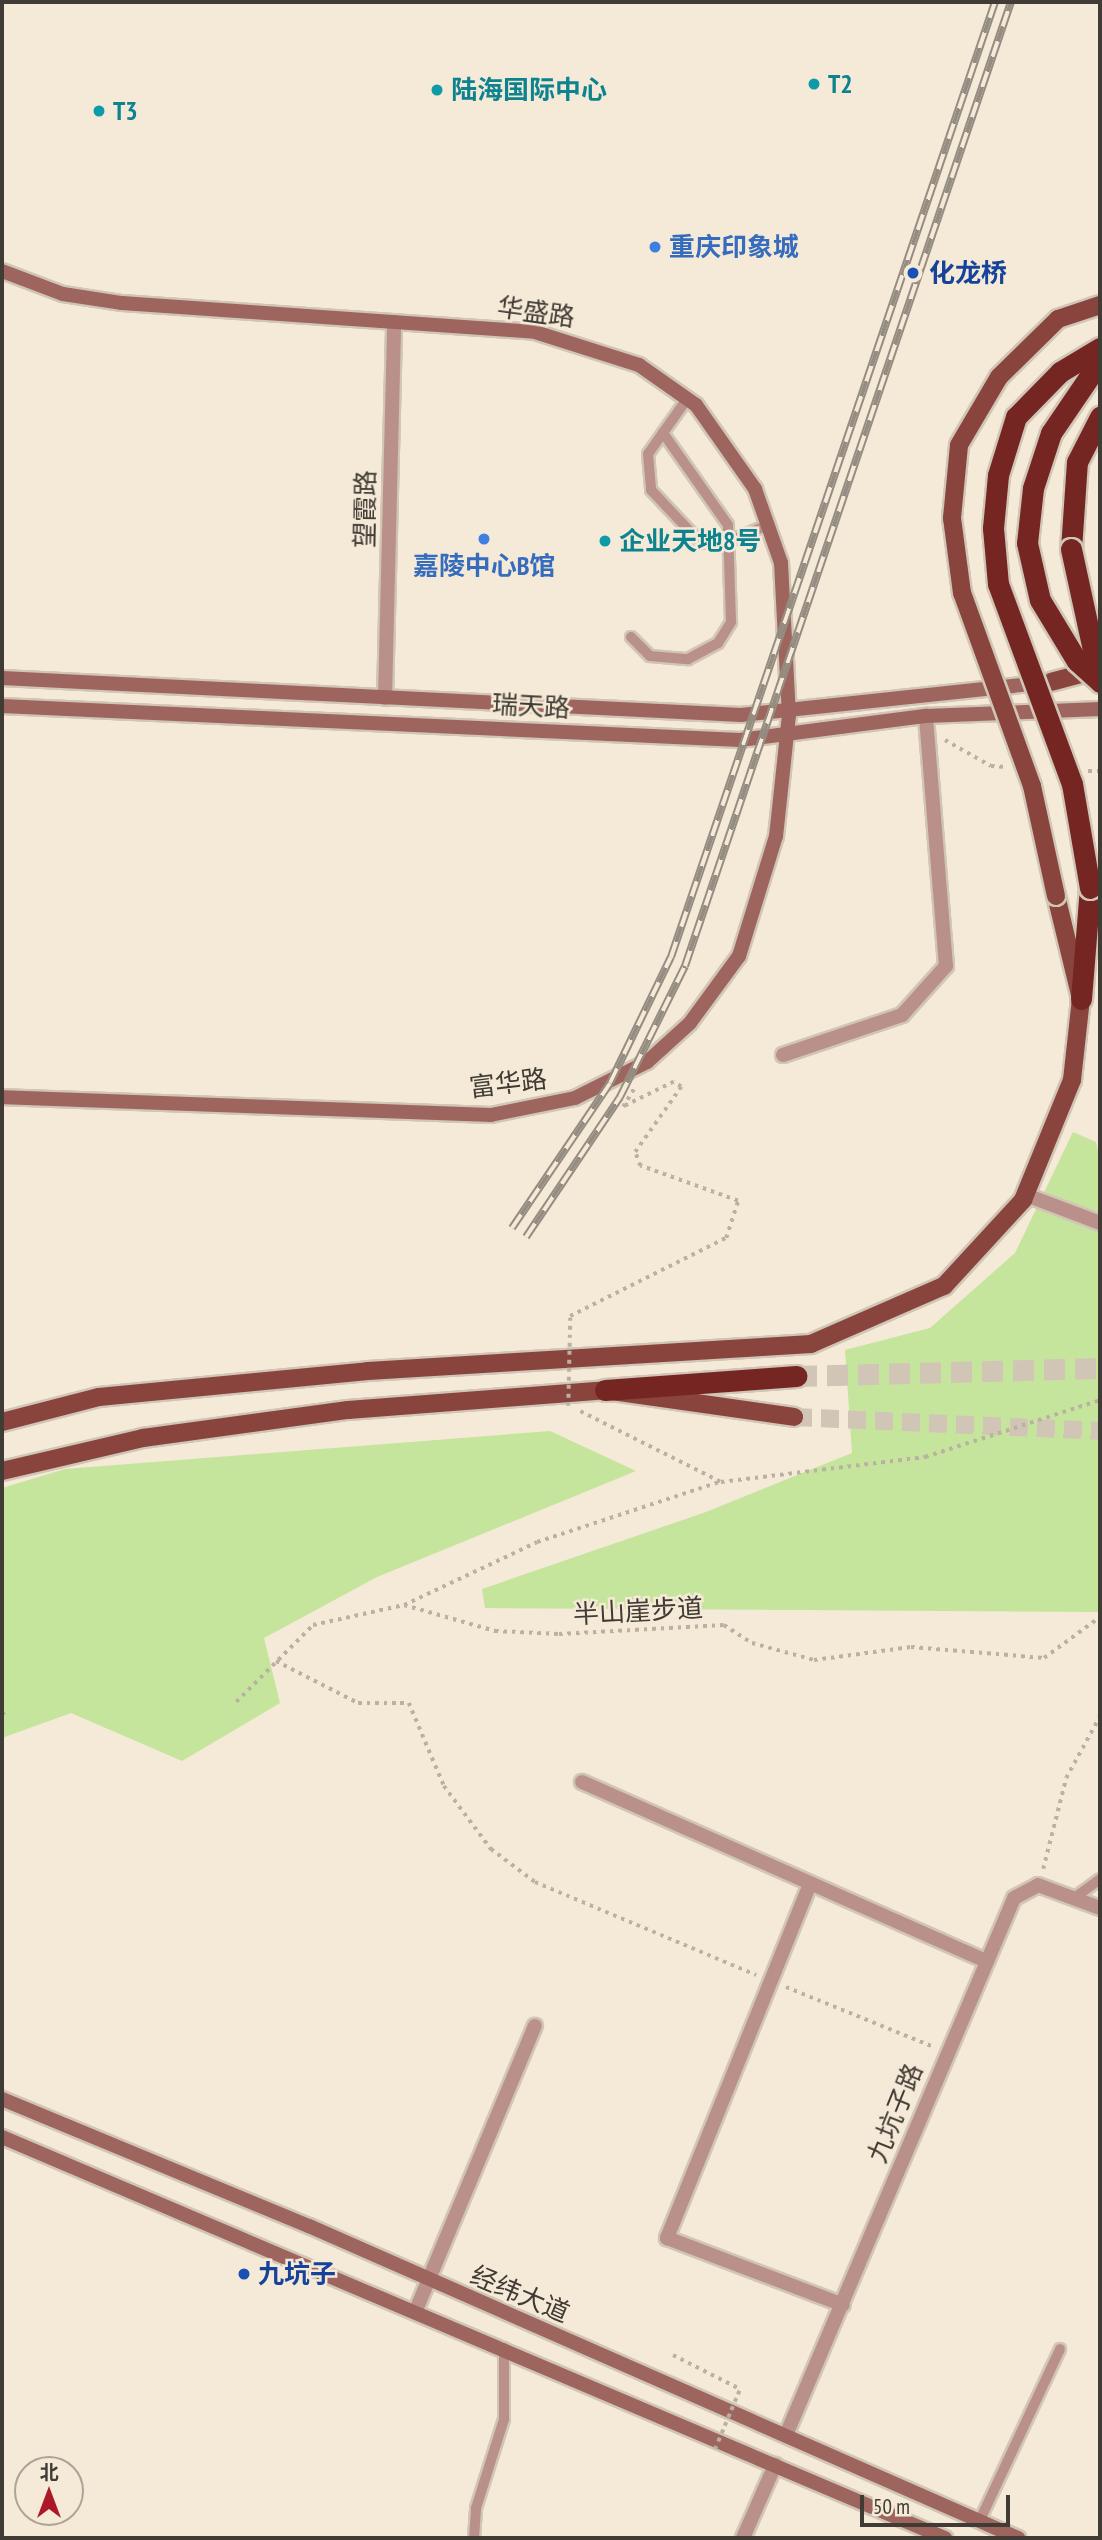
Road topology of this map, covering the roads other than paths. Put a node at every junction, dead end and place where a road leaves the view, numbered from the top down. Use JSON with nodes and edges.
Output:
{"nodes":[{"id":1,"x":2,"y":271,"type":"edge"},
{"id":2,"x":1100,"y":305,"type":"edge"},
{"id":3,"x":394,"y":322,"type":"junction"},
{"id":4,"x":1100,"y":348,"type":"edge"},
{"id":5,"x":1100,"y":361,"type":"edge"},
{"id":6,"x":687,"y":399,"type":"junction"},
{"id":7,"x":1100,"y":417,"type":"edge"},
{"id":8,"x":663,"y":433,"type":"junction"},
{"id":9,"x":770,"y":524,"type":"junction"},
{"id":10,"x":730,"y":541,"type":"junction"},
{"id":11,"x":631,"y":636,"type":"dead end"},
{"id":12,"x":1100,"y":669,"type":"edge"},
{"id":13,"x":2,"y":678,"type":"edge"},
{"id":14,"x":1100,"y":681,"type":"edge"},
{"id":15,"x":1051,"y":682,"type":"junction"},
{"id":16,"x":385,"y":698,"type":"junction"},
{"id":17,"x":2,"y":706,"type":"edge"},
{"id":18,"x":1100,"y":709,"type":"edge"},
{"id":19,"x":789,"y":715,"type":"junction"},
{"id":20,"x":926,"y":716,"type":"junction"},
{"id":21,"x":788,"y":738,"type":"junction"},
{"id":22,"x":1081,"y":999,"type":"junction"},
{"id":23,"x":783,"y":1055,"type":"dead end"},
{"id":24,"x":2,"y":1097,"type":"edge"},
{"id":25,"x":1026,"y":1195,"type":"junction"},
{"id":26,"x":1100,"y":1223,"type":"edge"},
{"id":27,"x":796,"y":1376,"type":"tunnel mouth"},
{"id":28,"x":605,"y":1390,"type":"junction"},
{"id":29,"x":794,"y":1417,"type":"tunnel mouth"},
{"id":30,"x":2,"y":1422,"type":"edge"},
{"id":31,"x":2,"y":1471,"type":"edge"},
{"id":32,"x":582,"y":1782,"type":"dead end"},
{"id":33,"x":1100,"y":1879,"type":"edge"},
{"id":34,"x":810,"y":1884,"type":"junction"},
{"id":35,"x":1074,"y":1898,"type":"junction"},
{"id":36,"x":1100,"y":1908,"type":"edge"},
{"id":37,"x":986,"y":1961,"type":"junction"},
{"id":38,"x":535,"y":2026,"type":"dead end"},
{"id":39,"x":2,"y":2099,"type":"edge"},
{"id":40,"x":2,"y":2137,"type":"edge"},
{"id":41,"x":429,"y":2281,"type":"junction"},
{"id":42,"x":843,"y":2305,"type":"junction"},
{"id":43,"x":416,"y":2310,"type":"junction"},
{"id":44,"x":504,"y":2348,"type":"junction"},
{"id":45,"x":1060,"y":2348,"type":"dead end"},
{"id":46,"x":786,"y":2435,"type":"junction"},
{"id":47,"x":775,"y":2465,"type":"junction"},
{"id":48,"x":979,"y":2522,"type":"junction"},
{"id":49,"x":474,"y":2538,"type":"edge"},
{"id":50,"x":743,"y":2538,"type":"edge"},
{"id":51,"x":945,"y":2538,"type":"edge"},
{"id":52,"x":1018,"y":2538,"type":"edge"}],
"edges":[{"from":1,"to":3,"type":"main road","name":"华盛路"},
{"from":2,"to":22,"type":"main road","bridge":true},
{"from":3,"to":6,"type":"main road","name":"华盛路"},
{"from":3,"to":16,"type":"street","name":"望霞路"},
{"from":4,"to":22,"type":"highway","bridge":true},
{"from":5,"to":14,"type":"highway","bridge":true},
{"from":6,"to":8,"type":"lane"},
{"from":6,"to":9,"type":"main road","name":"华盛路"},
{"from":7,"to":14,"type":"highway","bridge":true},
{"from":8,"to":10,"type":"lane"},
{"from":8,"to":10,"type":"lane"},
{"from":9,"to":10,"type":"lane"},
{"from":9,"to":19,"type":"main road","name":"华盛路"},
{"from":10,"to":11,"type":"lane"},
{"from":12,"to":15,"type":"main road"},
{"from":13,"to":16,"type":"main road","name":"瑞天路"},
{"from":14,"to":15,"type":"main road","name":"瑞天路"},
{"from":15,"to":19,"type":"main road","name":"瑞天路"},
{"from":16,"to":19,"type":"main road","name":"瑞天路"},
{"from":17,"to":21,"type":"main road","name":"瑞天路"},
{"from":18,"to":20,"type":"main road","name":"瑞天路"},
{"from":19,"to":21,"type":"main road","name":"华盛路"},
{"from":20,"to":21,"type":"main road","name":"瑞天路"},
{"from":20,"to":23,"type":"street"},
{"from":21,"to":24,"type":"main road","name":"富华路"},
{"from":22,"to":25,"type":"main road"},
{"from":25,"to":26,"type":"street"},
{"from":25,"to":30,"type":"main road"},
{"from":27,"to":28,"type":"highway"},
{"from":28,"to":29,"type":"main road"},
{"from":28,"to":31,"type":"main road"},
{"from":32,"to":34,"type":"street"},
{"from":33,"to":35,"type":"lane"},
{"from":34,"to":37,"type":"street"},
{"from":34,"to":42,"type":"street"},
{"from":35,"to":36,"type":"street"},
{"from":35,"to":37,"type":"street","name":"九坑子路"},
{"from":37,"to":42,"type":"street","name":"九坑子路"},
{"from":38,"to":41,"type":"street"},
{"from":39,"to":41,"type":"main road","name":"经纬大道"},
{"from":40,"to":43,"type":"main road"},
{"from":41,"to":43,"type":"street"},
{"from":41,"to":46,"type":"main road","name":"经纬大道"},
{"from":42,"to":46,"type":"street","name":"九坑子路"},
{"from":43,"to":44,"type":"main road"},
{"from":44,"to":47,"type":"main road"},
{"from":44,"to":49,"type":"lane"},
{"from":45,"to":48,"type":"lane"},
{"from":46,"to":48,"type":"main road","name":"经纬大道"},
{"from":47,"to":50,"type":"street"},
{"from":47,"to":51,"type":"main road"},
{"from":48,"to":52,"type":"main road","name":"经纬大道"}]}
